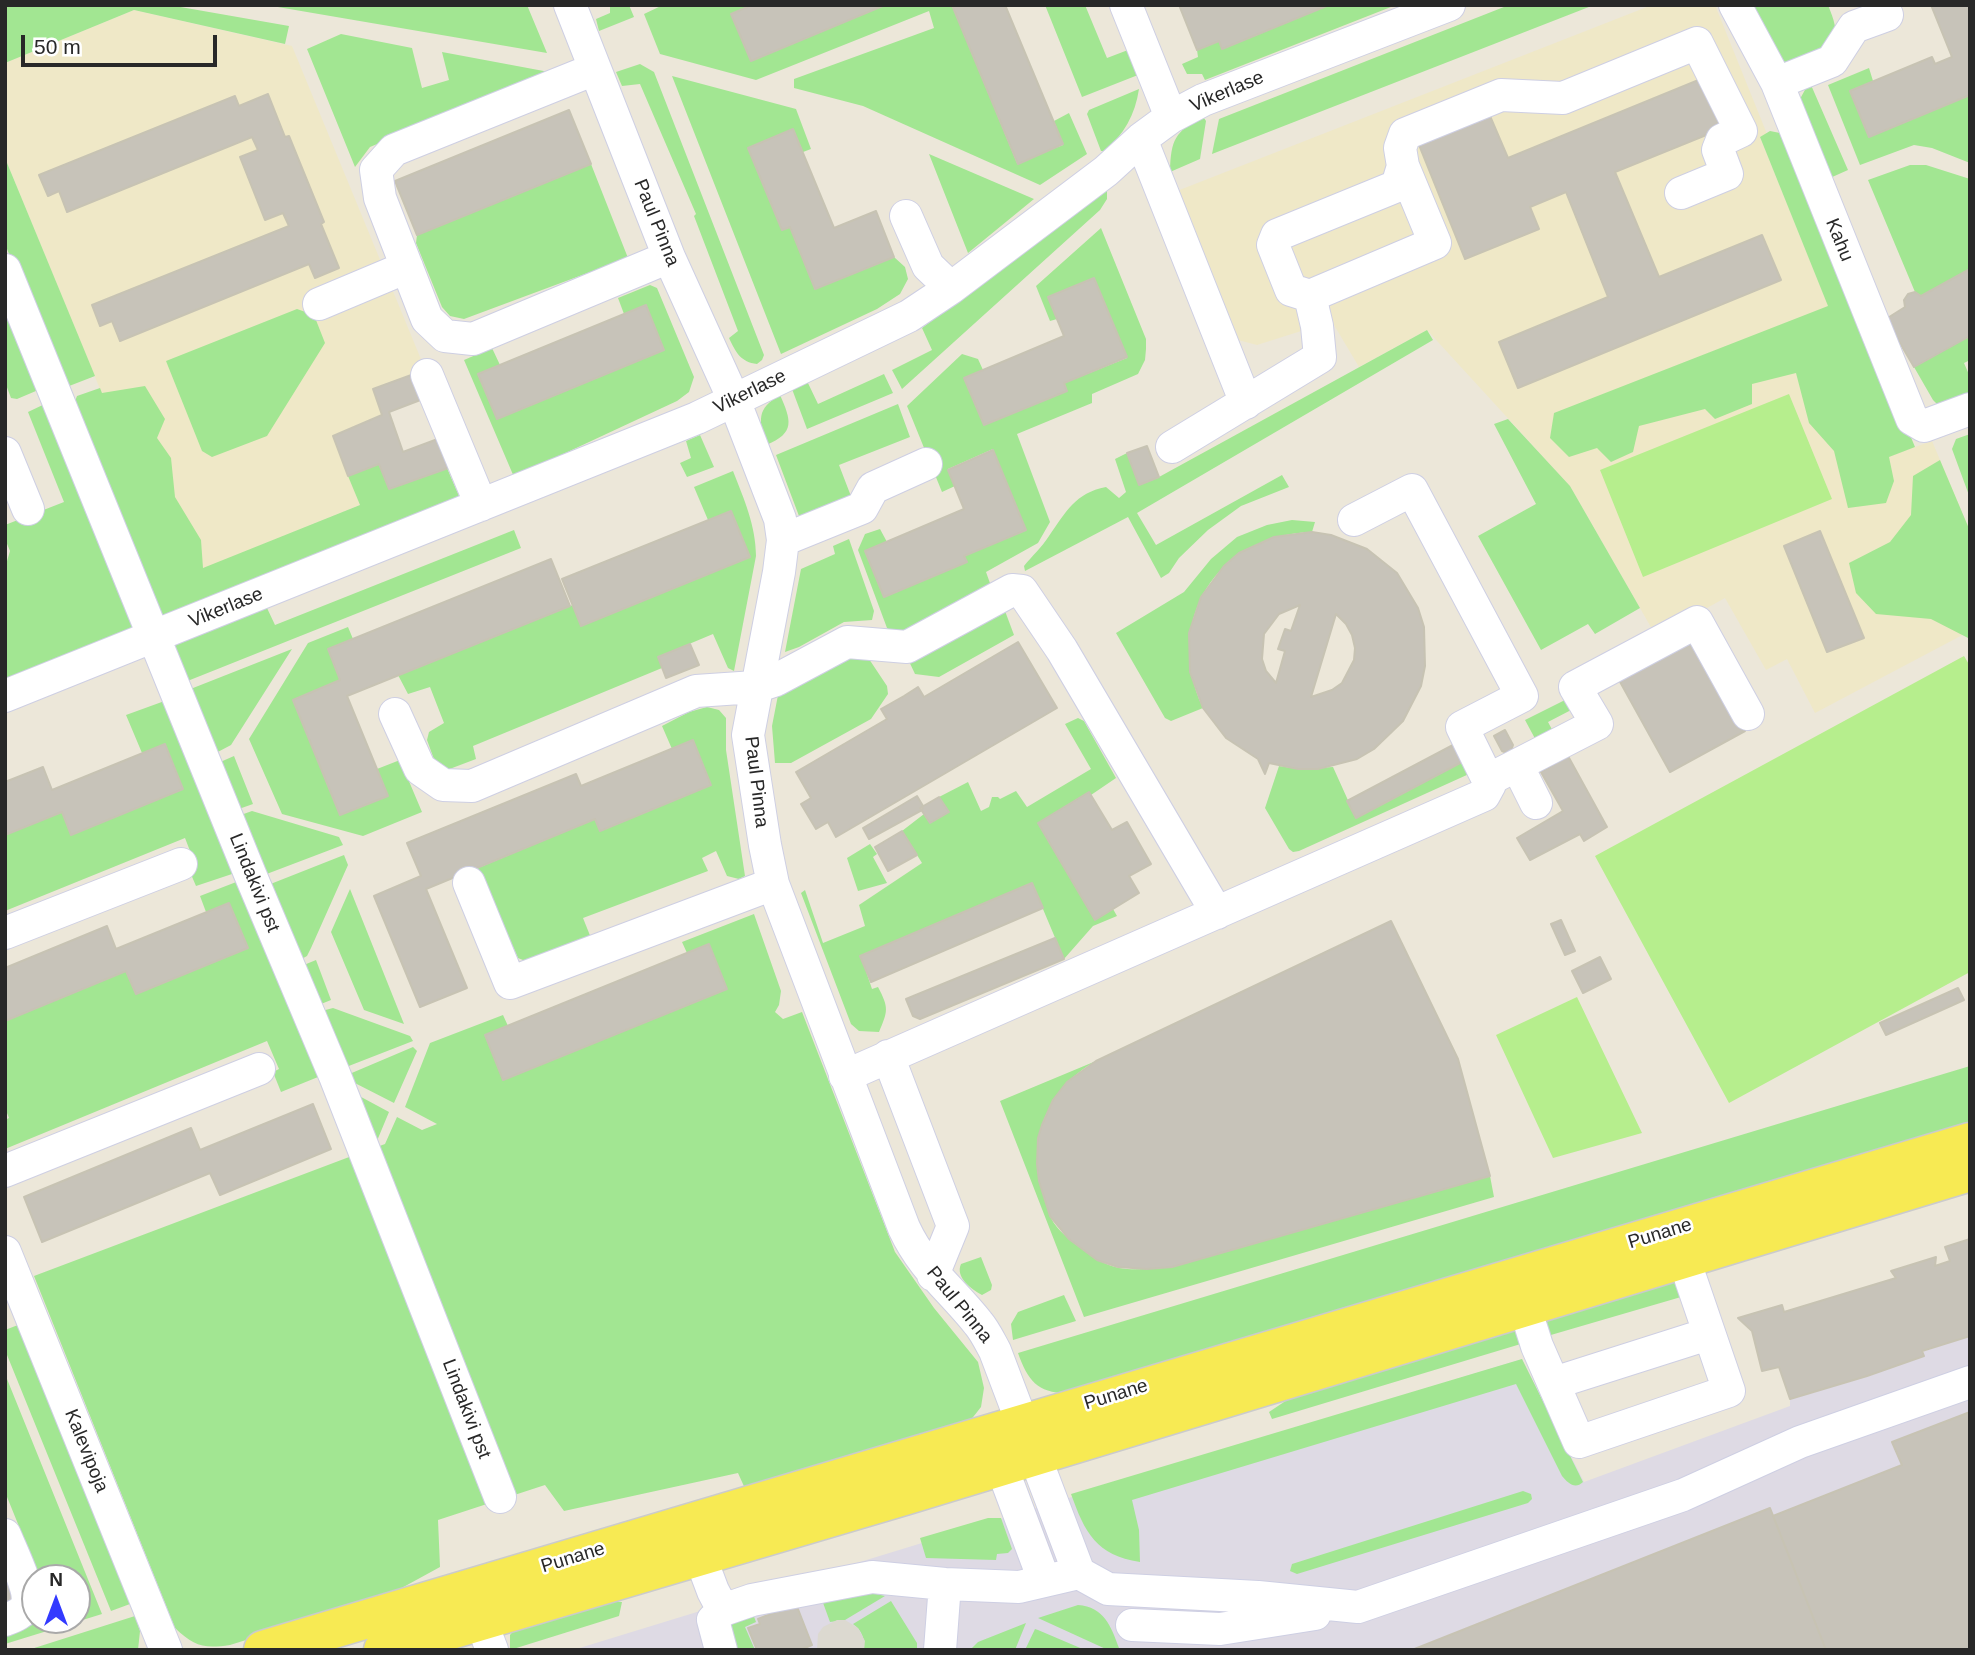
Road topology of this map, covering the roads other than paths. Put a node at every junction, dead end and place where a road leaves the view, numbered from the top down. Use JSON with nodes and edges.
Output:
{"nodes":[{"id":1,"x":570,"y":5,"type":"edge"},
{"id":2,"x":1126,"y":5,"type":"edge"},
{"id":3,"x":1449,"y":5,"type":"edge"},
{"id":4,"x":1735,"y":5,"type":"edge"},
{"id":5,"x":1887,"y":15,"type":"dead end"},
{"id":6,"x":595,"y":69,"type":"junction"},
{"id":7,"x":1782,"y":97,"type":"junction"},
{"id":8,"x":1171,"y":117,"type":"junction"},
{"id":9,"x":1741,"y":131,"type":"junction"},
{"id":10,"x":1141,"y":139,"type":"junction"},
{"id":11,"x":1403,"y":166,"type":"junction"},
{"id":12,"x":1681,"y":193,"type":"dead end"},
{"id":13,"x":905,"y":216,"type":"dead end"},
{"id":14,"x":669,"y":257,"type":"junction"},
{"id":15,"x":407,"y":267,"type":"junction"},
{"id":16,"x":5,"y":270,"type":"edge"},
{"id":17,"x":951,"y":288,"type":"junction"},
{"id":18,"x":1310,"y":296,"type":"junction"},
{"id":19,"x":319,"y":304,"type":"dead end"},
{"id":20,"x":427,"y":375,"type":"dead end"},
{"id":21,"x":734,"y":400,"type":"junction"},
{"id":22,"x":1246,"y":403,"type":"junction"},
{"id":23,"x":1970,"y":409,"type":"edge"},
{"id":24,"x":1172,"y":447,"type":"dead end"},
{"id":25,"x":5,"y":453,"type":"edge"},
{"id":26,"x":926,"y":464,"type":"dead end"},
{"id":27,"x":481,"y":505,"type":"junction"},
{"id":28,"x":27,"y":509,"type":"dead end"},
{"id":29,"x":1354,"y":520,"type":"dead end"},
{"id":30,"x":783,"y":540,"type":"junction"},
{"id":31,"x":155,"y":636,"type":"junction"},
{"id":32,"x":755,"y":687,"type":"junction"},
{"id":33,"x":5,"y":696,"type":"edge"},
{"id":34,"x":395,"y":715,"type":"dead end"},
{"id":35,"x":1748,"y":715,"type":"dead end"},
{"id":36,"x":1517,"y":765,"type":"junction"},
{"id":37,"x":1488,"y":779,"type":"junction"},
{"id":38,"x":1536,"y":803,"type":"dead end"},
{"id":39,"x":181,"y":864,"type":"dead end"},
{"id":40,"x":469,"y":883,"type":"dead end"},
{"id":41,"x":773,"y":884,"type":"junction"},
{"id":42,"x":1217,"y":913,"type":"junction"},
{"id":43,"x":5,"y":933,"type":"edge"},
{"id":44,"x":888,"y":1056,"type":"junction"},
{"id":45,"x":259,"y":1069,"type":"dead end"},
{"id":46,"x":845,"y":1076,"type":"junction"},
{"id":47,"x":1970,"y":1142,"type":"edge"},
{"id":48,"x":5,"y":1171,"type":"edge"},
{"id":49,"x":1970,"y":1172,"type":"edge"},
{"id":50,"x":1678,"y":1244,"type":"junction"},
{"id":51,"x":5,"y":1252,"type":"edge"},
{"id":52,"x":933,"y":1275,"type":"junction"},
{"id":53,"x":1519,"y":1292,"type":"junction"},
{"id":54,"x":1708,"y":1334,"type":"junction"},
{"id":55,"x":1970,"y":1382,"type":"edge"},
{"id":56,"x":1554,"y":1383,"type":"junction"},
{"id":57,"x":1011,"y":1445,"type":"junction"},
{"id":58,"x":500,"y":1497,"type":"dead end"},
{"id":59,"x":5,"y":1535,"type":"edge"},
{"id":60,"x":694,"y":1540,"type":"junction"},
{"id":61,"x":1079,"y":1573,"type":"junction"},
{"id":62,"x":1044,"y":1580,"type":"junction"},
{"id":63,"x":945,"y":1584,"type":"junction"},
{"id":64,"x":1108,"y":1589,"type":"junction"},
{"id":65,"x":1357,"y":1607,"type":"junction"},
{"id":66,"x":723,"y":1610,"type":"junction"},
{"id":67,"x":5,"y":1620,"type":"edge"},
{"id":68,"x":486,"y":1635,"type":"edge"},
{"id":69,"x":1137,"y":1637,"type":"edge"},
{"id":70,"x":166,"y":1650,"type":"edge"},
{"id":71,"x":263,"y":1650,"type":"edge"},
{"id":72,"x":383,"y":1650,"type":"edge"},
{"id":73,"x":721,"y":1650,"type":"edge"},
{"id":74,"x":940,"y":1650,"type":"edge"}],
"edges":[{"from":1,"to":6,"type":"street","name":"Paul Pinna"},
{"from":2,"to":8,"type":"street"},
{"from":3,"to":8,"type":"street","name":"Vikerlase"},
{"from":4,"to":7,"type":"street","name":"Kahu"},
{"from":5,"to":7,"type":"street"},
{"from":6,"to":14,"type":"street","name":"Paul Pinna"},
{"from":6,"to":15,"type":"street"},
{"from":7,"to":9,"type":"street"},
{"from":7,"to":23,"type":"street","name":"Kahu"},
{"from":8,"to":10,"type":"street","name":"Vikerlase"},
{"from":9,"to":11,"type":"street"},
{"from":9,"to":12,"type":"street"},
{"from":10,"to":17,"type":"street","name":"Vikerlase"},
{"from":10,"to":22,"type":"street"},
{"from":11,"to":18,"type":"street"},
{"from":11,"to":18,"type":"street"},
{"from":13,"to":17,"type":"street"},
{"from":14,"to":15,"type":"street"},
{"from":14,"to":21,"type":"street","name":"Paul Pinna"},
{"from":15,"to":19,"type":"street"},
{"from":16,"to":31,"type":"street","name":"Lindakivi pst"},
{"from":17,"to":21,"type":"street","name":"Vikerlase"},
{"from":18,"to":22,"type":"street"},
{"from":20,"to":27,"type":"street"},
{"from":21,"to":27,"type":"street","name":"Vikerlase"},
{"from":21,"to":30,"type":"street","name":"Paul Pinna"},
{"from":22,"to":24,"type":"street"},
{"from":25,"to":28,"type":"street"},
{"from":26,"to":30,"type":"street"},
{"from":27,"to":31,"type":"street","name":"Vikerlase"},
{"from":29,"to":37,"type":"street"},
{"from":30,"to":32,"type":"street","name":"Paul Pinna"},
{"from":31,"to":33,"type":"street","name":"Vikerlase"},
{"from":31,"to":58,"type":"street","name":"Lindakivi pst"},
{"from":32,"to":34,"type":"street"},
{"from":32,"to":41,"type":"street","name":"Paul Pinna"},
{"from":32,"to":42,"type":"street"},
{"from":35,"to":36,"type":"street"},
{"from":36,"to":37,"type":"street"},
{"from":36,"to":38,"type":"street"},
{"from":37,"to":42,"type":"street"},
{"from":39,"to":43,"type":"street"},
{"from":40,"to":41,"type":"street"},
{"from":41,"to":46,"type":"street","name":"Paul Pinna"},
{"from":42,"to":44,"type":"street"},
{"from":44,"to":46,"type":"street"},
{"from":44,"to":52,"type":"street"},
{"from":45,"to":48,"type":"street"},
{"from":46,"to":52,"type":"street","name":"Paul Pinna"},
{"from":47,"to":50,"type":"main road","name":"Punane"},
{"from":49,"to":50,"type":"main road","name":"Punane"},
{"from":50,"to":53,"type":"main road","name":"Punane"},
{"from":50,"to":54,"type":"street"},
{"from":51,"to":70,"type":"street","name":"Kalevipoja"},
{"from":52,"to":57,"type":"street","name":"Paul Pinna"},
{"from":53,"to":56,"type":"street"},
{"from":53,"to":57,"type":"main road","name":"Punane"},
{"from":54,"to":56,"type":"street"},
{"from":54,"to":56,"type":"street"},
{"from":55,"to":65,"type":"street"},
{"from":57,"to":60,"type":"main road","name":"Punane"},
{"from":57,"to":61,"type":"street"},
{"from":57,"to":62,"type":"street"},
{"from":59,"to":67,"type":"street"},
{"from":60,"to":66,"type":"street"},
{"from":60,"to":68,"type":"main road","name":"Punane"},
{"from":60,"to":71,"type":"main road","name":"Punane"},
{"from":61,"to":62,"type":"street"},
{"from":61,"to":64,"type":"street"},
{"from":62,"to":63,"type":"street"},
{"from":63,"to":66,"type":"street"},
{"from":63,"to":74,"type":"street"},
{"from":64,"to":65,"type":"street"},
{"from":64,"to":69,"type":"street"},
{"from":65,"to":69,"type":"street"},
{"from":66,"to":73,"type":"street"},
{"from":68,"to":72,"type":"main road","name":"Punane"}]}
